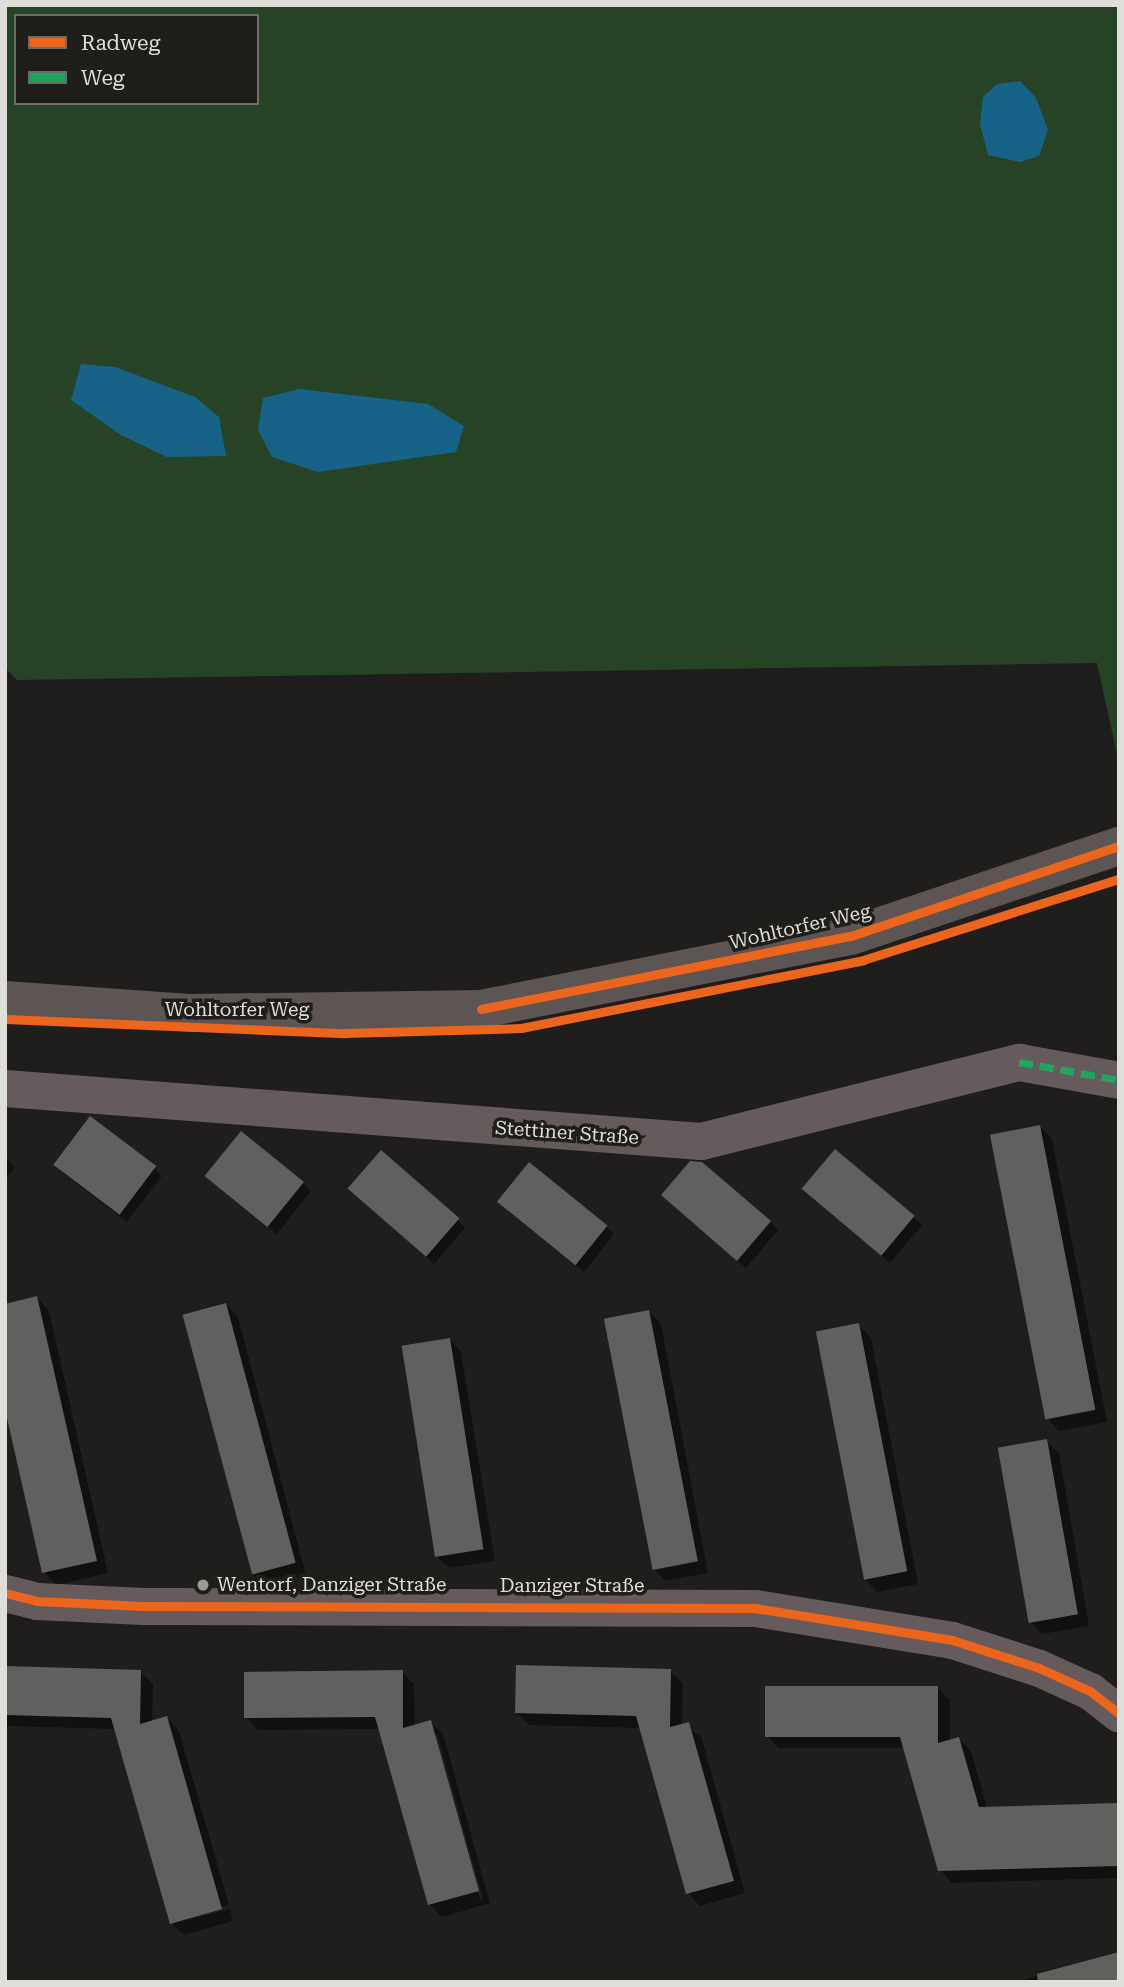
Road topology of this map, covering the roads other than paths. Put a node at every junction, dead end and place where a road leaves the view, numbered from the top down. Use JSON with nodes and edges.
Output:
{"nodes":[{"id":1,"x":1119,"y":846,"type":"edge"},
{"id":2,"x":5,"y":1000,"type":"edge"},
{"id":3,"x":1119,"y":1080,"type":"edge"},
{"id":4,"x":5,"y":1088,"type":"edge"},
{"id":5,"x":5,"y":1593,"type":"edge"},
{"id":6,"x":1119,"y":1714,"type":"edge"}],
"edges":[{"from":1,"to":2,"type":"main road","name":"Wohltorfer Weg"},
{"from":3,"to":4,"type":"street","name":"Stettiner Straße"},
{"from":5,"to":6,"type":"street","name":"Danziger Straße"}]}
